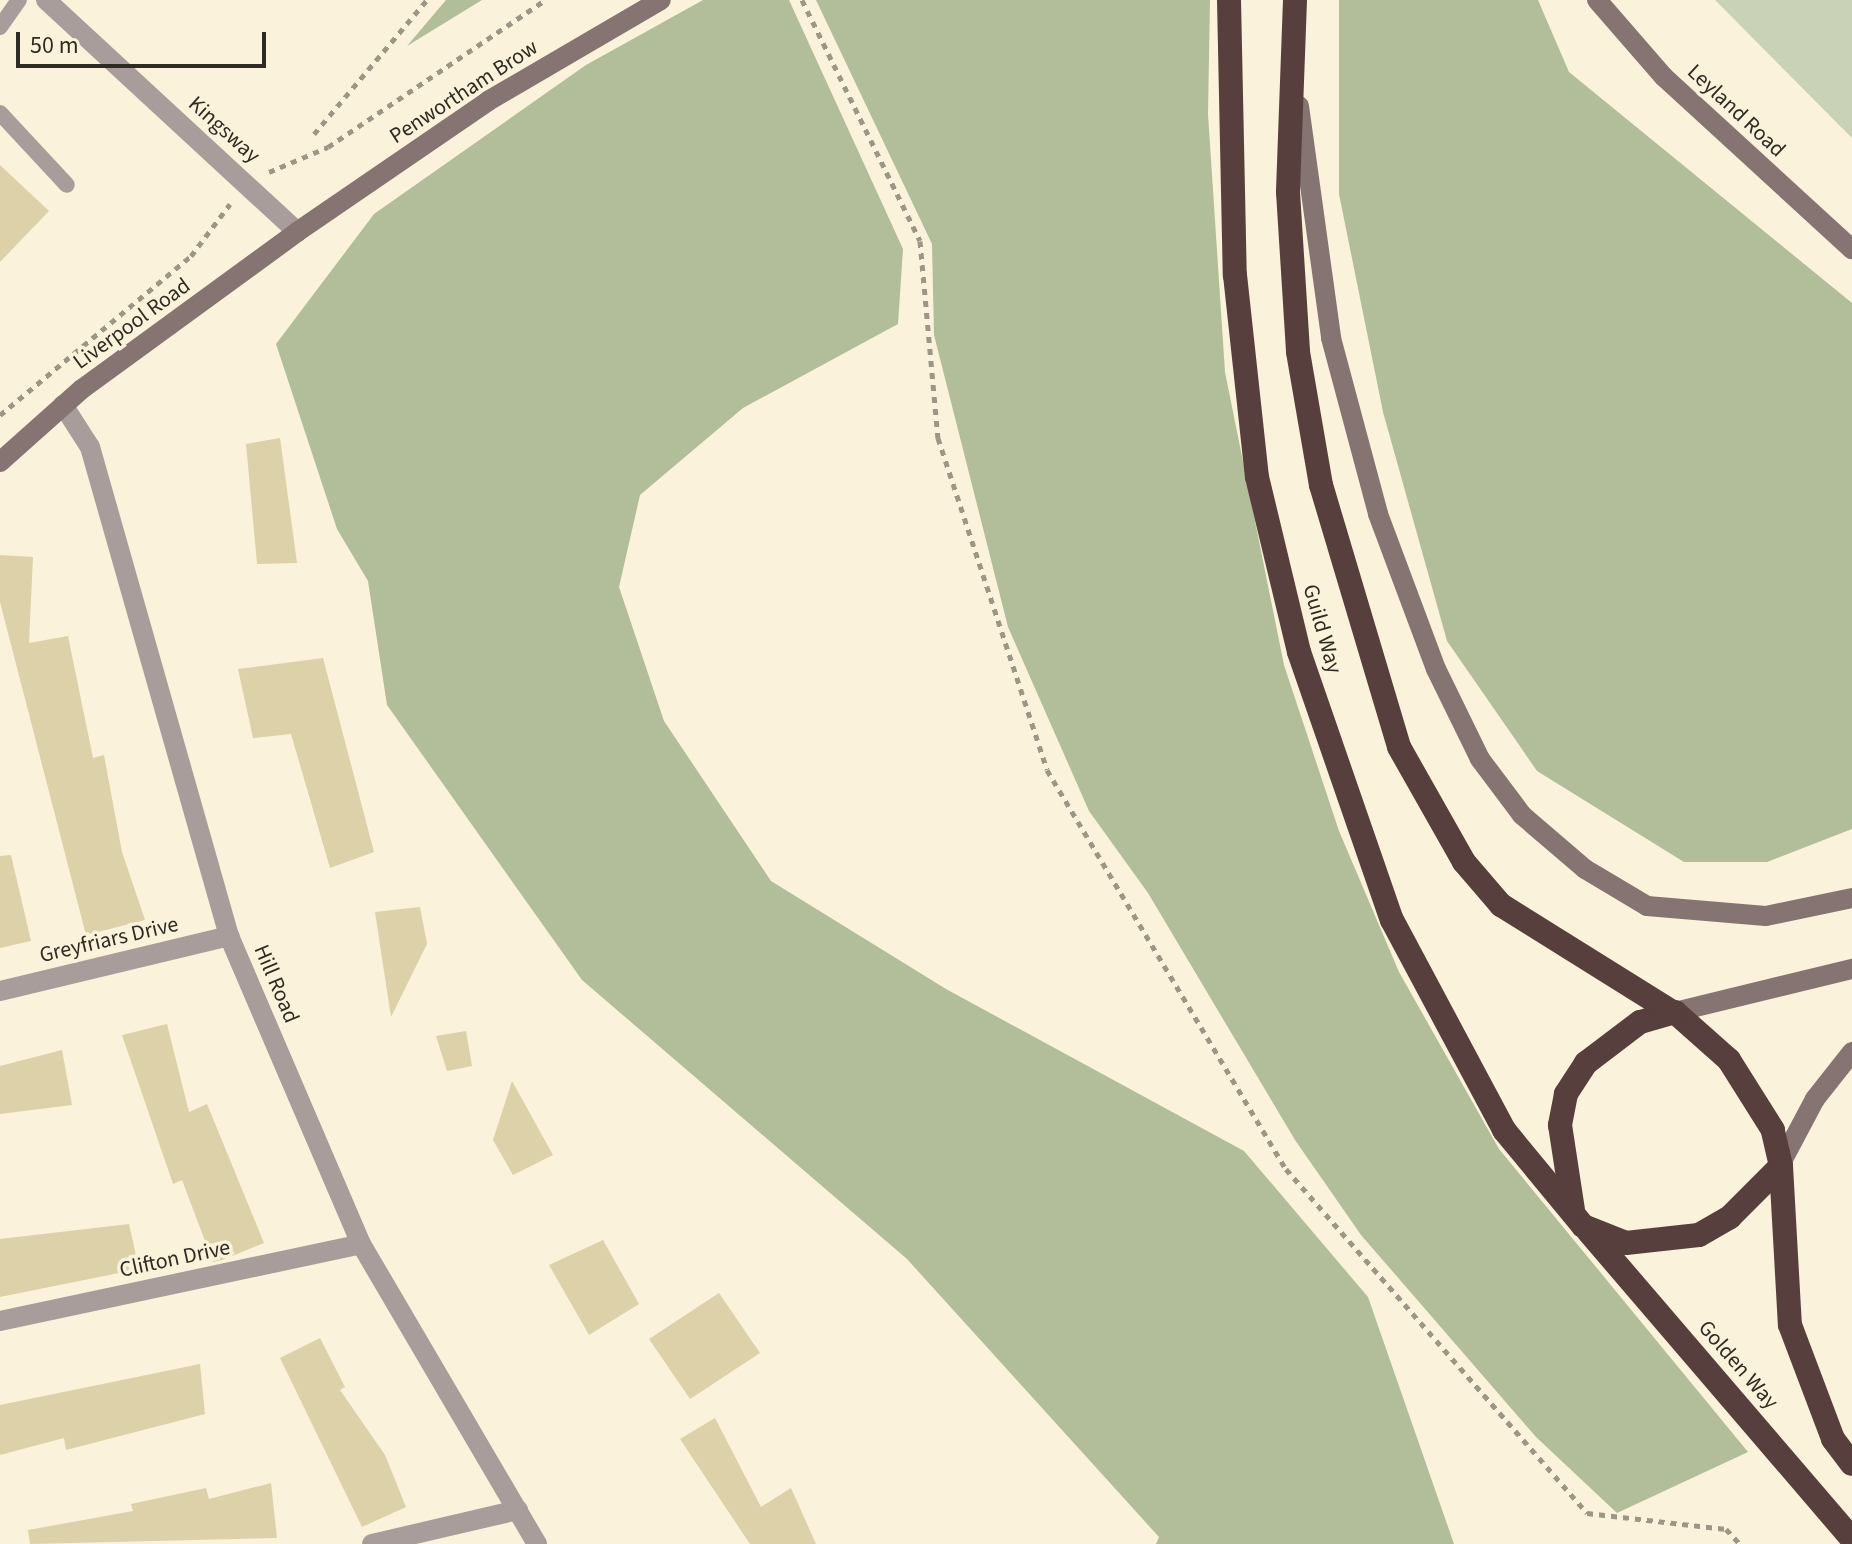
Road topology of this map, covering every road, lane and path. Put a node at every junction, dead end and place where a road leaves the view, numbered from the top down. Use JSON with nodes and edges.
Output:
{"nodes":[{"id":1,"x":19,"y":0,"type":"edge"},
{"id":2,"x":46,"y":0,"type":"edge"},
{"id":3,"x":427,"y":0,"type":"edge"},
{"id":4,"x":661,"y":0,"type":"edge"},
{"id":5,"x":802,"y":0,"type":"edge"},
{"id":6,"x":1229,"y":0,"type":"edge"},
{"id":7,"x":1295,"y":0,"type":"edge"},
{"id":8,"x":1597,"y":0,"type":"edge"},
{"id":9,"x":0,"y":27,"type":"edge"},
{"id":10,"x":1294,"y":70,"type":"junction"},
{"id":11,"x":0,"y":113,"type":"edge"},
{"id":12,"x":314,"y":134,"type":"dead end"},
{"id":13,"x":67,"y":185,"type":"dead end"},
{"id":14,"x":297,"y":232,"type":"junction"},
{"id":15,"x":1846,"y":244,"type":"edge"},
{"id":16,"x":1852,"y":260,"type":"edge"},
{"id":17,"x":63,"y":405,"type":"junction"},
{"id":18,"x":0,"y":462,"type":"edge"},
{"id":19,"x":1852,"y":898,"type":"edge"},
{"id":20,"x":229,"y":936,"type":"junction"},
{"id":21,"x":1852,"y":969,"type":"edge"},
{"id":22,"x":0,"y":991,"type":"edge"},
{"id":23,"x":1674,"y":1012,"type":"junction"},
{"id":24,"x":1852,"y":1052,"type":"edge"},
{"id":25,"x":1781,"y":1164,"type":"junction"},
{"id":26,"x":1578,"y":1218,"type":"junction"},
{"id":27,"x":361,"y":1244,"type":"junction"},
{"id":28,"x":0,"y":1321,"type":"edge"},
{"id":29,"x":1852,"y":1464,"type":"edge"},
{"id":30,"x":518,"y":1510,"type":"junction"},
{"id":31,"x":1852,"y":1539,"type":"edge"},
{"id":32,"x":372,"y":1544,"type":"edge"},
{"id":33,"x":537,"y":1544,"type":"edge"},
{"id":34,"x":1740,"y":1544,"type":"edge"}],
"edges":[{"from":1,"to":9,"type":"lane"},
{"from":2,"to":14,"type":"street","name":"Kingsway"},
{"from":3,"to":12,"type":"path"},
{"from":4,"to":14,"type":"main road","name":"Penwortham Brow"},
{"from":5,"to":34,"type":"path"},
{"from":6,"to":26,"type":"highway","name":"Guild Way"},
{"from":7,"to":10,"type":"highway","name":"Guild Way"},
{"from":8,"to":15,"type":"main road","name":"Leyland Road"},
{"from":10,"to":19,"type":"main road"},
{"from":10,"to":23,"type":"highway","name":"Guild Way"},
{"from":11,"to":13,"type":"lane"},
{"from":14,"to":17,"type":"main road","name":"Liverpool Road"},
{"from":15,"to":16,"type":"main road","name":"Leyland Road"},
{"from":17,"to":18,"type":"main road","name":"Liverpool Road"},
{"from":17,"to":20,"type":"street","name":"Hill Road"},
{"from":20,"to":22,"type":"street","name":"Greyfriars Drive"},
{"from":20,"to":27,"type":"street","name":"Hill Road"},
{"from":21,"to":23,"type":"main road"},
{"from":23,"to":25,"type":"highway"},
{"from":23,"to":26,"type":"highway"},
{"from":24,"to":25,"type":"main road"},
{"from":25,"to":26,"type":"highway"},
{"from":25,"to":29,"type":"highway","name":"Golden Way"},
{"from":26,"to":31,"type":"highway","name":"Golden Way"},
{"from":27,"to":28,"type":"street","name":"Clifton Drive"},
{"from":27,"to":30,"type":"street","name":"Hill Road"},
{"from":30,"to":32,"type":"street"},
{"from":30,"to":33,"type":"street","name":"Hill Road"}]}
